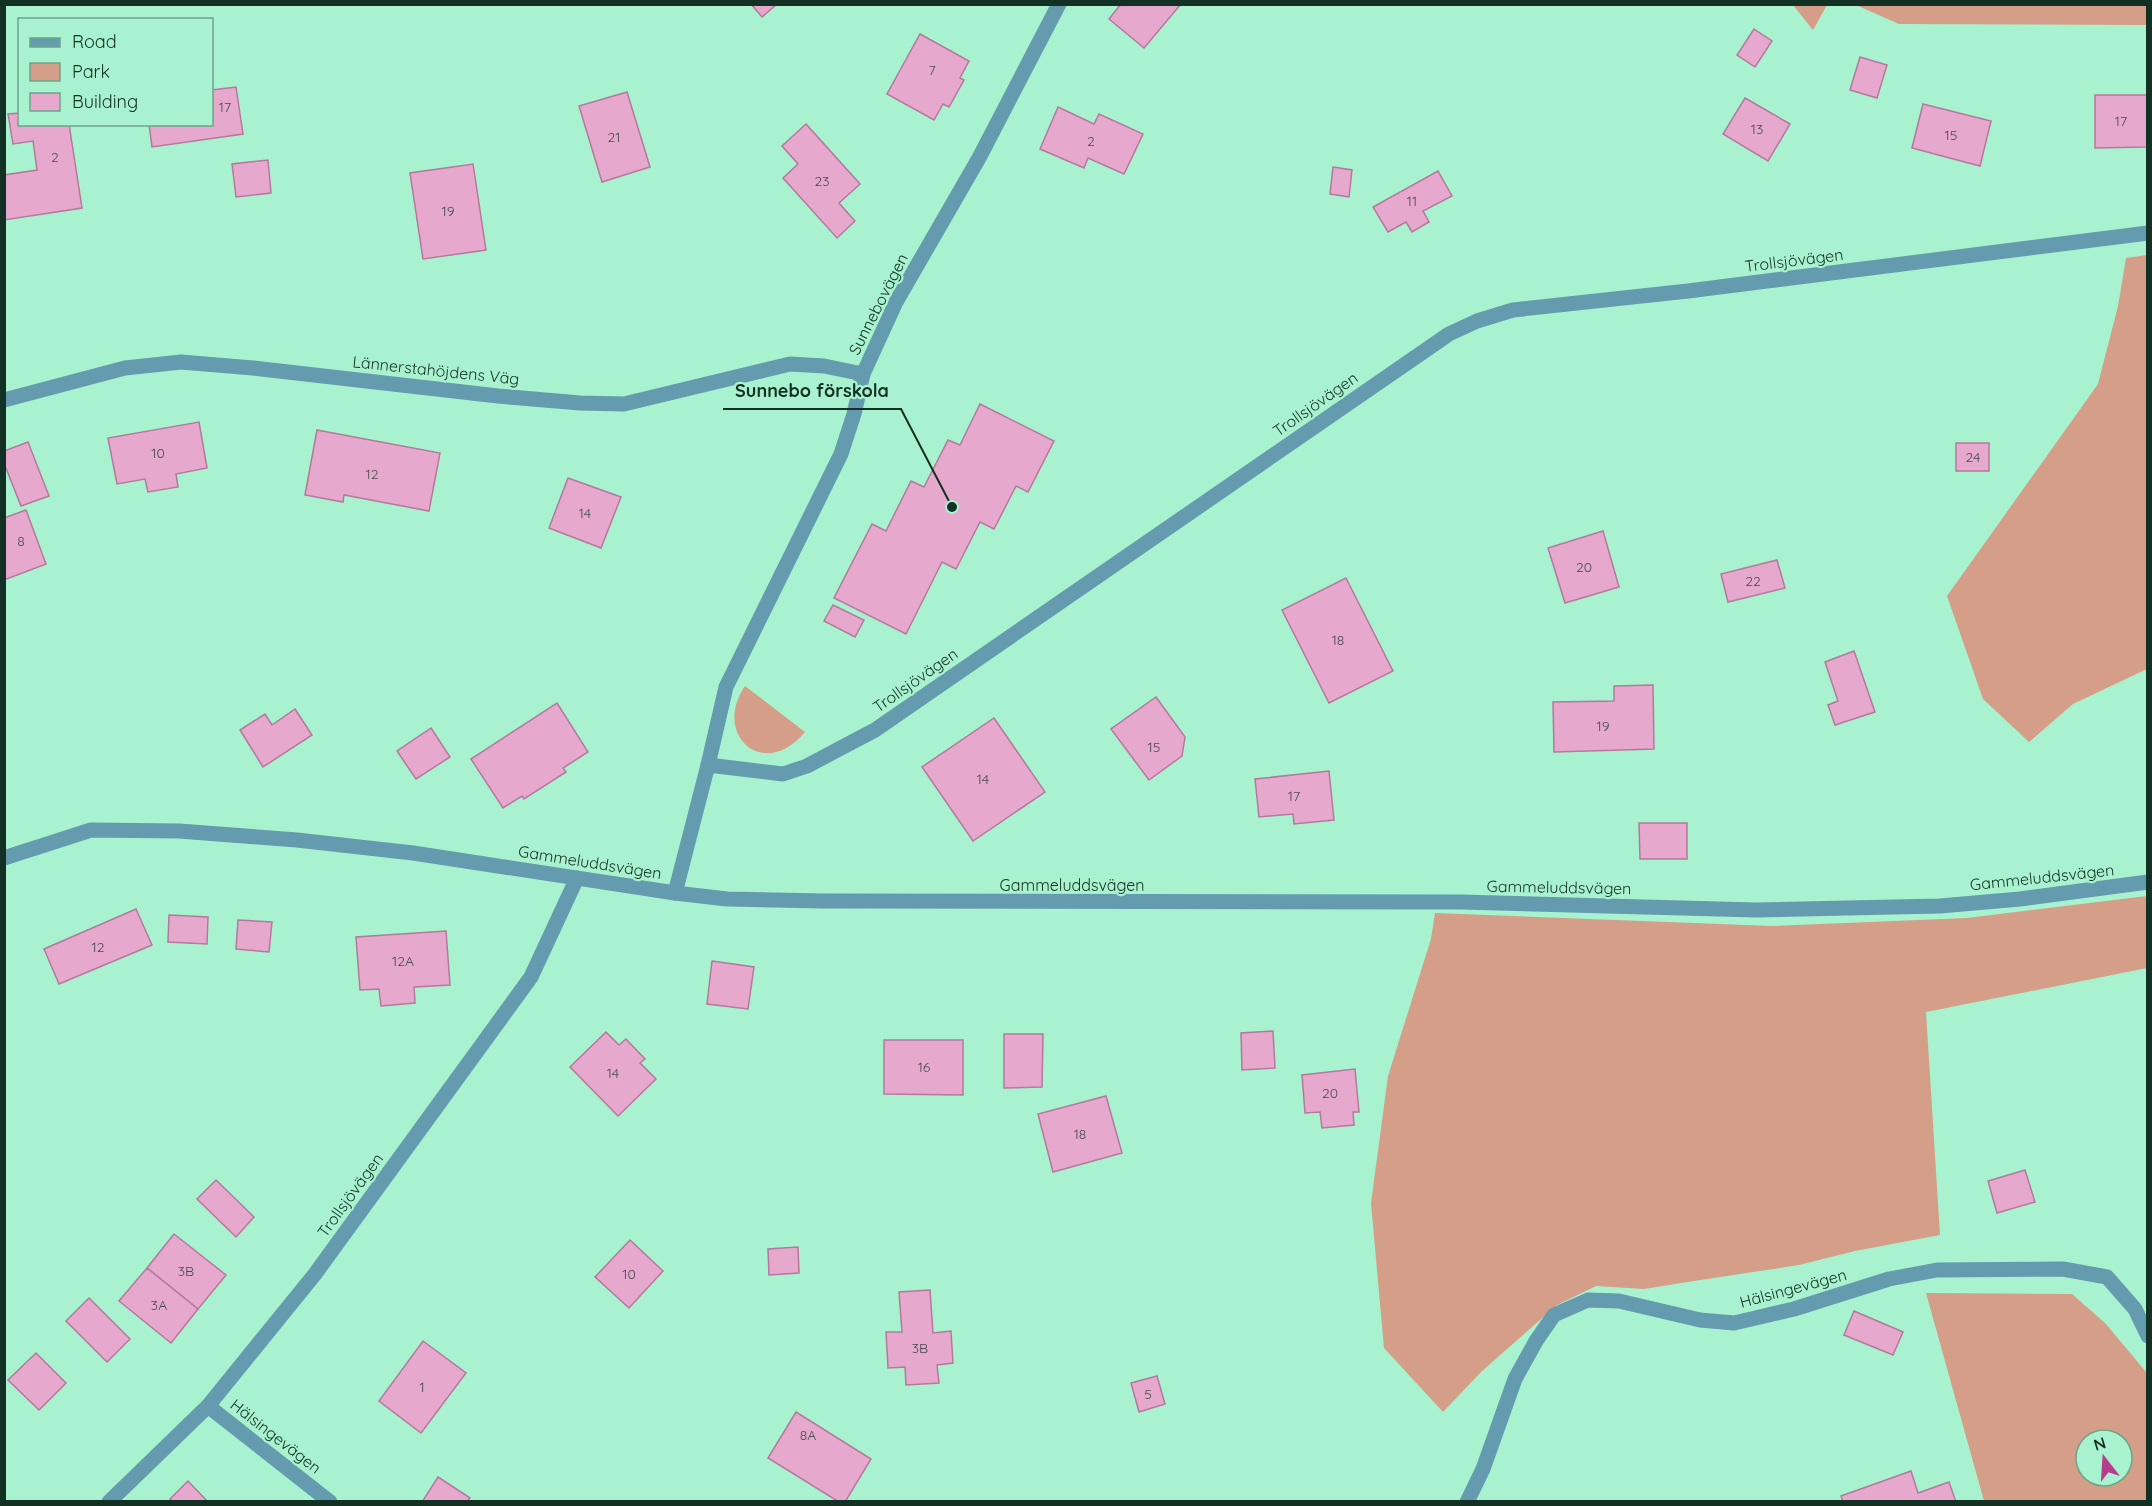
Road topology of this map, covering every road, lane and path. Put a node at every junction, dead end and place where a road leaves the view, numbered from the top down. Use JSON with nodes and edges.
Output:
{"nodes":[{"id":1,"x":1059,"y":4,"type":"edge"},
{"id":2,"x":2148,"y":233,"type":"edge"},
{"id":3,"x":863,"y":374,"type":"junction"},
{"id":4,"x":4,"y":400,"type":"edge"},
{"id":5,"x":708,"y":765,"type":"junction"},
{"id":6,"x":4,"y":858,"type":"edge"},
{"id":7,"x":577,"y":878,"type":"junction"},
{"id":8,"x":2148,"y":882,"type":"edge"},
{"id":9,"x":675,"y":893,"type":"junction"},
{"id":10,"x":2148,"y":1336,"type":"edge"},
{"id":11,"x":208,"y":1406,"type":"junction"},
{"id":12,"x":322,"y":1499,"type":"edge"},
{"id":13,"x":109,"y":1502,"type":"edge"},
{"id":14,"x":1467,"y":1502,"type":"edge"}],
"edges":[{"from":1,"to":3,"type":"street","name":"Sunnebovägen"},
{"from":2,"to":5,"type":"street","name":"Trollsjövägen"},
{"from":3,"to":4,"type":"street","name":"Lännerstahöjdens Väg"},
{"from":3,"to":5,"type":"street","name":"Sunnebovägen"},
{"from":5,"to":9,"type":"street"},
{"from":6,"to":7,"type":"street","name":"Gammeluddsvägen"},
{"from":7,"to":9,"type":"street","name":"Gammeluddsvägen"},
{"from":7,"to":11,"type":"street","name":"Trollsjövägen"},
{"from":8,"to":9,"type":"street","name":"Gammeluddsvägen"},
{"from":10,"to":14,"type":"street","name":"Hälsingevägen"},
{"from":11,"to":12,"type":"street","name":"Hälsingevägen"},
{"from":11,"to":13,"type":"street","name":"Trollsjövägen"}]}
